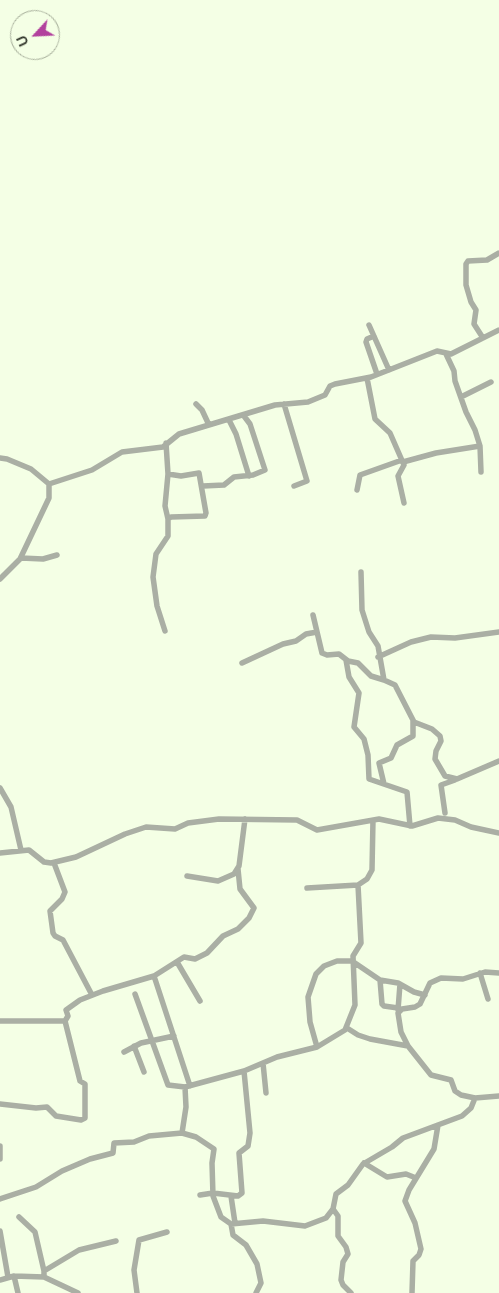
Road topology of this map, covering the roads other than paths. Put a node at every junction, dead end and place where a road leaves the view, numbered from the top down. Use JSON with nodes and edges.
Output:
{"nodes":[{"id":1,"x":499,"y":253,"type":"edge"},
{"id":2,"x":369,"y":325,"type":"dead end"},
{"id":3,"x":499,"y":330,"type":"edge"},
{"id":4,"x":374,"y":336,"type":"junction"},
{"id":5,"x":483,"y":338,"type":"junction"},
{"id":6,"x":446,"y":354,"type":"junction"},
{"id":7,"x":389,"y":370,"type":"junction"},
{"id":8,"x":377,"y":374,"type":"junction"},
{"id":9,"x":367,"y":378,"type":"junction"},
{"id":10,"x":490,"y":382,"type":"dead end"},
{"id":11,"x":461,"y":397,"type":"junction"},
{"id":12,"x":196,"y":404,"type":"dead end"},
{"id":13,"x":284,"y":404,"type":"junction"},
{"id":14,"x":244,"y":416,"type":"junction"},
{"id":15,"x":229,"y":420,"type":"junction"},
{"id":16,"x":209,"y":425,"type":"junction"},
{"id":17,"x":166,"y":444,"type":"junction"},
{"id":18,"x":480,"y":446,"type":"junction"},
{"id":19,"x":0,"y":458,"type":"edge"},
{"id":20,"x":402,"y":461,"type":"junction"},
{"id":21,"x":481,"y":472,"type":"dead end"},
{"id":22,"x":168,"y":474,"type":"junction"},
{"id":23,"x":249,"y":476,"type":"junction"},
{"id":24,"x":49,"y":484,"type":"junction"},
{"id":25,"x":203,"y":486,"type":"junction"},
{"id":26,"x":294,"y":486,"type":"dead end"},
{"id":27,"x":357,"y":490,"type":"dead end"},
{"id":28,"x":404,"y":503,"type":"dead end"},
{"id":29,"x":168,"y":519,"type":"junction"},
{"id":30,"x":57,"y":555,"type":"dead end"},
{"id":31,"x":21,"y":558,"type":"junction"},
{"id":32,"x":361,"y":572,"type":"dead end"},
{"id":33,"x":0,"y":579,"type":"edge"},
{"id":34,"x":313,"y":616,"type":"dead end"},
{"id":35,"x":164,"y":631,"type":"dead end"},
{"id":36,"x":317,"y":632,"type":"junction"},
{"id":37,"x":499,"y":632,"type":"edge"},
{"id":38,"x":378,"y":657,"type":"junction"},
{"id":39,"x":346,"y":660,"type":"junction"},
{"id":40,"x":242,"y":663,"type":"dead end"},
{"id":41,"x":384,"y":680,"type":"junction"},
{"id":42,"x":413,"y":720,"type":"junction"},
{"id":43,"x":499,"y":761,"type":"edge"},
{"id":44,"x":457,"y":779,"type":"junction"},
{"id":45,"x":384,"y":784,"type":"junction"},
{"id":46,"x":0,"y":788,"type":"edge"},
{"id":47,"x":445,"y":813,"type":"dead end"},
{"id":48,"x":245,"y":819,"type":"junction"},
{"id":49,"x":373,"y":820,"type":"junction"},
{"id":50,"x":410,"y":826,"type":"junction"},
{"id":51,"x":499,"y":833,"type":"edge"},
{"id":52,"x":21,"y":850,"type":"junction"},
{"id":53,"x":0,"y":853,"type":"edge"},
{"id":54,"x":54,"y":863,"type":"junction"},
{"id":55,"x":238,"y":869,"type":"junction"},
{"id":56,"x":187,"y":876,"type":"dead end"},
{"id":57,"x":358,"y":885,"type":"junction"},
{"id":58,"x":307,"y":888,"type":"dead end"},
{"id":59,"x":352,"y":960,"type":"junction"},
{"id":60,"x":177,"y":962,"type":"junction"},
{"id":61,"x":480,"y":973,"type":"junction"},
{"id":62,"x":499,"y":973,"type":"edge"},
{"id":63,"x":154,"y":976,"type":"junction"},
{"id":64,"x":380,"y":980,"type":"junction"},
{"id":65,"x":400,"y":984,"type":"junction"},
{"id":66,"x":135,"y":994,"type":"dead end"},
{"id":67,"x":92,"y":995,"type":"junction"},
{"id":68,"x":425,"y":995,"type":"junction"},
{"id":69,"x":488,"y":999,"type":"dead end"},
{"id":70,"x":200,"y":1001,"type":"dead end"},
{"id":71,"x":398,"y":1010,"type":"junction"},
{"id":72,"x":0,"y":1021,"type":"edge"},
{"id":73,"x":65,"y":1021,"type":"junction"},
{"id":74,"x":347,"y":1028,"type":"junction"},
{"id":75,"x":174,"y":1036,"type":"junction"},
{"id":76,"x":153,"y":1041,"type":"junction"},
{"id":77,"x":134,"y":1046,"type":"junction"},
{"id":78,"x":408,"y":1046,"type":"junction"},
{"id":79,"x":317,"y":1047,"type":"junction"},
{"id":80,"x":124,"y":1052,"type":"dead end"},
{"id":81,"x":263,"y":1063,"type":"junction"},
{"id":82,"x":244,"y":1071,"type":"junction"},
{"id":83,"x":144,"y":1072,"type":"dead end"},
{"id":84,"x":188,"y":1087,"type":"junction"},
{"id":85,"x":266,"y":1093,"type":"dead end"},
{"id":86,"x":499,"y":1096,"type":"edge"},
{"id":87,"x":475,"y":1098,"type":"junction"},
{"id":88,"x":0,"y":1104,"type":"edge"},
{"id":89,"x":438,"y":1125,"type":"junction"},
{"id":90,"x":182,"y":1133,"type":"junction"},
{"id":91,"x":0,"y":1146,"type":"edge"},
{"id":92,"x":0,"y":1159,"type":"edge"},
{"id":93,"x":364,"y":1163,"type":"junction"},
{"id":94,"x":416,"y":1178,"type":"junction"},
{"id":95,"x":213,"y":1193,"type":"junction"},
{"id":96,"x":200,"y":1194,"type":"dead end"},
{"id":97,"x":231,"y":1196,"type":"junction"},
{"id":98,"x":0,"y":1199,"type":"edge"},
{"id":99,"x":333,"y":1209,"type":"junction"},
{"id":100,"x":19,"y":1217,"type":"dead end"},
{"id":101,"x":233,"y":1224,"type":"junction"},
{"id":102,"x":0,"y":1231,"type":"edge"},
{"id":103,"x":167,"y":1232,"type":"dead end"},
{"id":104,"x":116,"y":1241,"type":"dead end"},
{"id":105,"x":44,"y":1274,"type":"junction"},
{"id":106,"x":11,"y":1277,"type":"junction"},
{"id":107,"x":0,"y":1280,"type":"edge"},
{"id":108,"x":18,"y":1293,"type":"edge"},
{"id":109,"x":78,"y":1293,"type":"edge"},
{"id":110,"x":137,"y":1293,"type":"edge"},
{"id":111,"x":256,"y":1293,"type":"edge"},
{"id":112,"x":351,"y":1293,"type":"edge"},
{"id":113,"x":412,"y":1293,"type":"edge"}],
"edges":[{"from":1,"to":5,"type":"street"},
{"from":2,"to":4,"type":"street"},
{"from":3,"to":5,"type":"street"},
{"from":4,"to":7,"type":"street"},
{"from":4,"to":8,"type":"street"},
{"from":5,"to":6,"type":"street"},
{"from":6,"to":7,"type":"street"},
{"from":6,"to":11,"type":"street"},
{"from":7,"to":8,"type":"street"},
{"from":8,"to":9,"type":"street"},
{"from":9,"to":13,"type":"street"},
{"from":9,"to":20,"type":"street"},
{"from":10,"to":11,"type":"street"},
{"from":11,"to":18,"type":"street"},
{"from":12,"to":16,"type":"street"},
{"from":13,"to":14,"type":"street"},
{"from":13,"to":26,"type":"street"},
{"from":14,"to":15,"type":"street"},
{"from":14,"to":23,"type":"street"},
{"from":15,"to":16,"type":"street"},
{"from":15,"to":23,"type":"street"},
{"from":16,"to":17,"type":"street"},
{"from":17,"to":22,"type":"street"},
{"from":17,"to":24,"type":"street"},
{"from":18,"to":20,"type":"street"},
{"from":18,"to":21,"type":"street"},
{"from":19,"to":24,"type":"street"},
{"from":20,"to":27,"type":"street"},
{"from":20,"to":28,"type":"street"},
{"from":22,"to":25,"type":"street"},
{"from":22,"to":29,"type":"street"},
{"from":23,"to":25,"type":"street"},
{"from":24,"to":31,"type":"street"},
{"from":25,"to":29,"type":"street"},
{"from":29,"to":35,"type":"street"},
{"from":30,"to":31,"type":"street"},
{"from":31,"to":33,"type":"street"},
{"from":32,"to":38,"type":"street"},
{"from":34,"to":36,"type":"street"},
{"from":36,"to":39,"type":"street"},
{"from":36,"to":40,"type":"street"},
{"from":37,"to":38,"type":"street"},
{"from":38,"to":41,"type":"street"},
{"from":39,"to":41,"type":"street"},
{"from":39,"to":45,"type":"street"},
{"from":41,"to":42,"type":"street"},
{"from":42,"to":44,"type":"street"},
{"from":42,"to":45,"type":"street"},
{"from":43,"to":44,"type":"street"},
{"from":44,"to":47,"type":"street"},
{"from":45,"to":50,"type":"street"},
{"from":46,"to":52,"type":"street"},
{"from":48,"to":49,"type":"street"},
{"from":48,"to":54,"type":"street"},
{"from":48,"to":55,"type":"street"},
{"from":49,"to":50,"type":"street"},
{"from":49,"to":57,"type":"street"},
{"from":50,"to":51,"type":"street"},
{"from":52,"to":53,"type":"street"},
{"from":52,"to":54,"type":"street"},
{"from":54,"to":67,"type":"street"},
{"from":55,"to":56,"type":"street"},
{"from":55,"to":60,"type":"street"},
{"from":57,"to":58,"type":"street"},
{"from":57,"to":59,"type":"street"},
{"from":59,"to":64,"type":"street"},
{"from":59,"to":74,"type":"street"},
{"from":59,"to":79,"type":"street"},
{"from":60,"to":63,"type":"street"},
{"from":60,"to":70,"type":"street"},
{"from":61,"to":62,"type":"street"},
{"from":61,"to":68,"type":"street"},
{"from":61,"to":69,"type":"street"},
{"from":63,"to":67,"type":"street"},
{"from":63,"to":75,"type":"street"},
{"from":64,"to":65,"type":"street"},
{"from":64,"to":71,"type":"street"},
{"from":65,"to":68,"type":"street"},
{"from":65,"to":71,"type":"street"},
{"from":66,"to":76,"type":"street"},
{"from":67,"to":73,"type":"street"},
{"from":68,"to":71,"type":"street"},
{"from":71,"to":78,"type":"street"},
{"from":72,"to":73,"type":"street"},
{"from":73,"to":88,"type":"street"},
{"from":74,"to":78,"type":"street"},
{"from":74,"to":79,"type":"street"},
{"from":75,"to":76,"type":"street"},
{"from":75,"to":84,"type":"street"},
{"from":76,"to":77,"type":"street"},
{"from":76,"to":84,"type":"street"},
{"from":77,"to":80,"type":"street"},
{"from":77,"to":83,"type":"street"},
{"from":78,"to":87,"type":"street"},
{"from":79,"to":81,"type":"street"},
{"from":81,"to":82,"type":"street"},
{"from":81,"to":85,"type":"street"},
{"from":82,"to":84,"type":"street"},
{"from":82,"to":97,"type":"street"},
{"from":84,"to":90,"type":"street"},
{"from":86,"to":87,"type":"street"},
{"from":87,"to":89,"type":"street"},
{"from":89,"to":93,"type":"street"},
{"from":89,"to":94,"type":"street"},
{"from":90,"to":95,"type":"street"},
{"from":90,"to":98,"type":"street"},
{"from":91,"to":92,"type":"street"},
{"from":93,"to":94,"type":"street"},
{"from":93,"to":99,"type":"street"},
{"from":94,"to":113,"type":"street"},
{"from":95,"to":96,"type":"street"},
{"from":95,"to":97,"type":"street"},
{"from":95,"to":101,"type":"street"},
{"from":97,"to":101,"type":"street"},
{"from":99,"to":101,"type":"street"},
{"from":99,"to":112,"type":"street"},
{"from":100,"to":105,"type":"street"},
{"from":101,"to":111,"type":"street"},
{"from":102,"to":106,"type":"street"},
{"from":103,"to":110,"type":"street"},
{"from":104,"to":105,"type":"street"},
{"from":105,"to":106,"type":"street"},
{"from":105,"to":109,"type":"street"},
{"from":106,"to":107,"type":"street"},
{"from":106,"to":108,"type":"street"}]}
